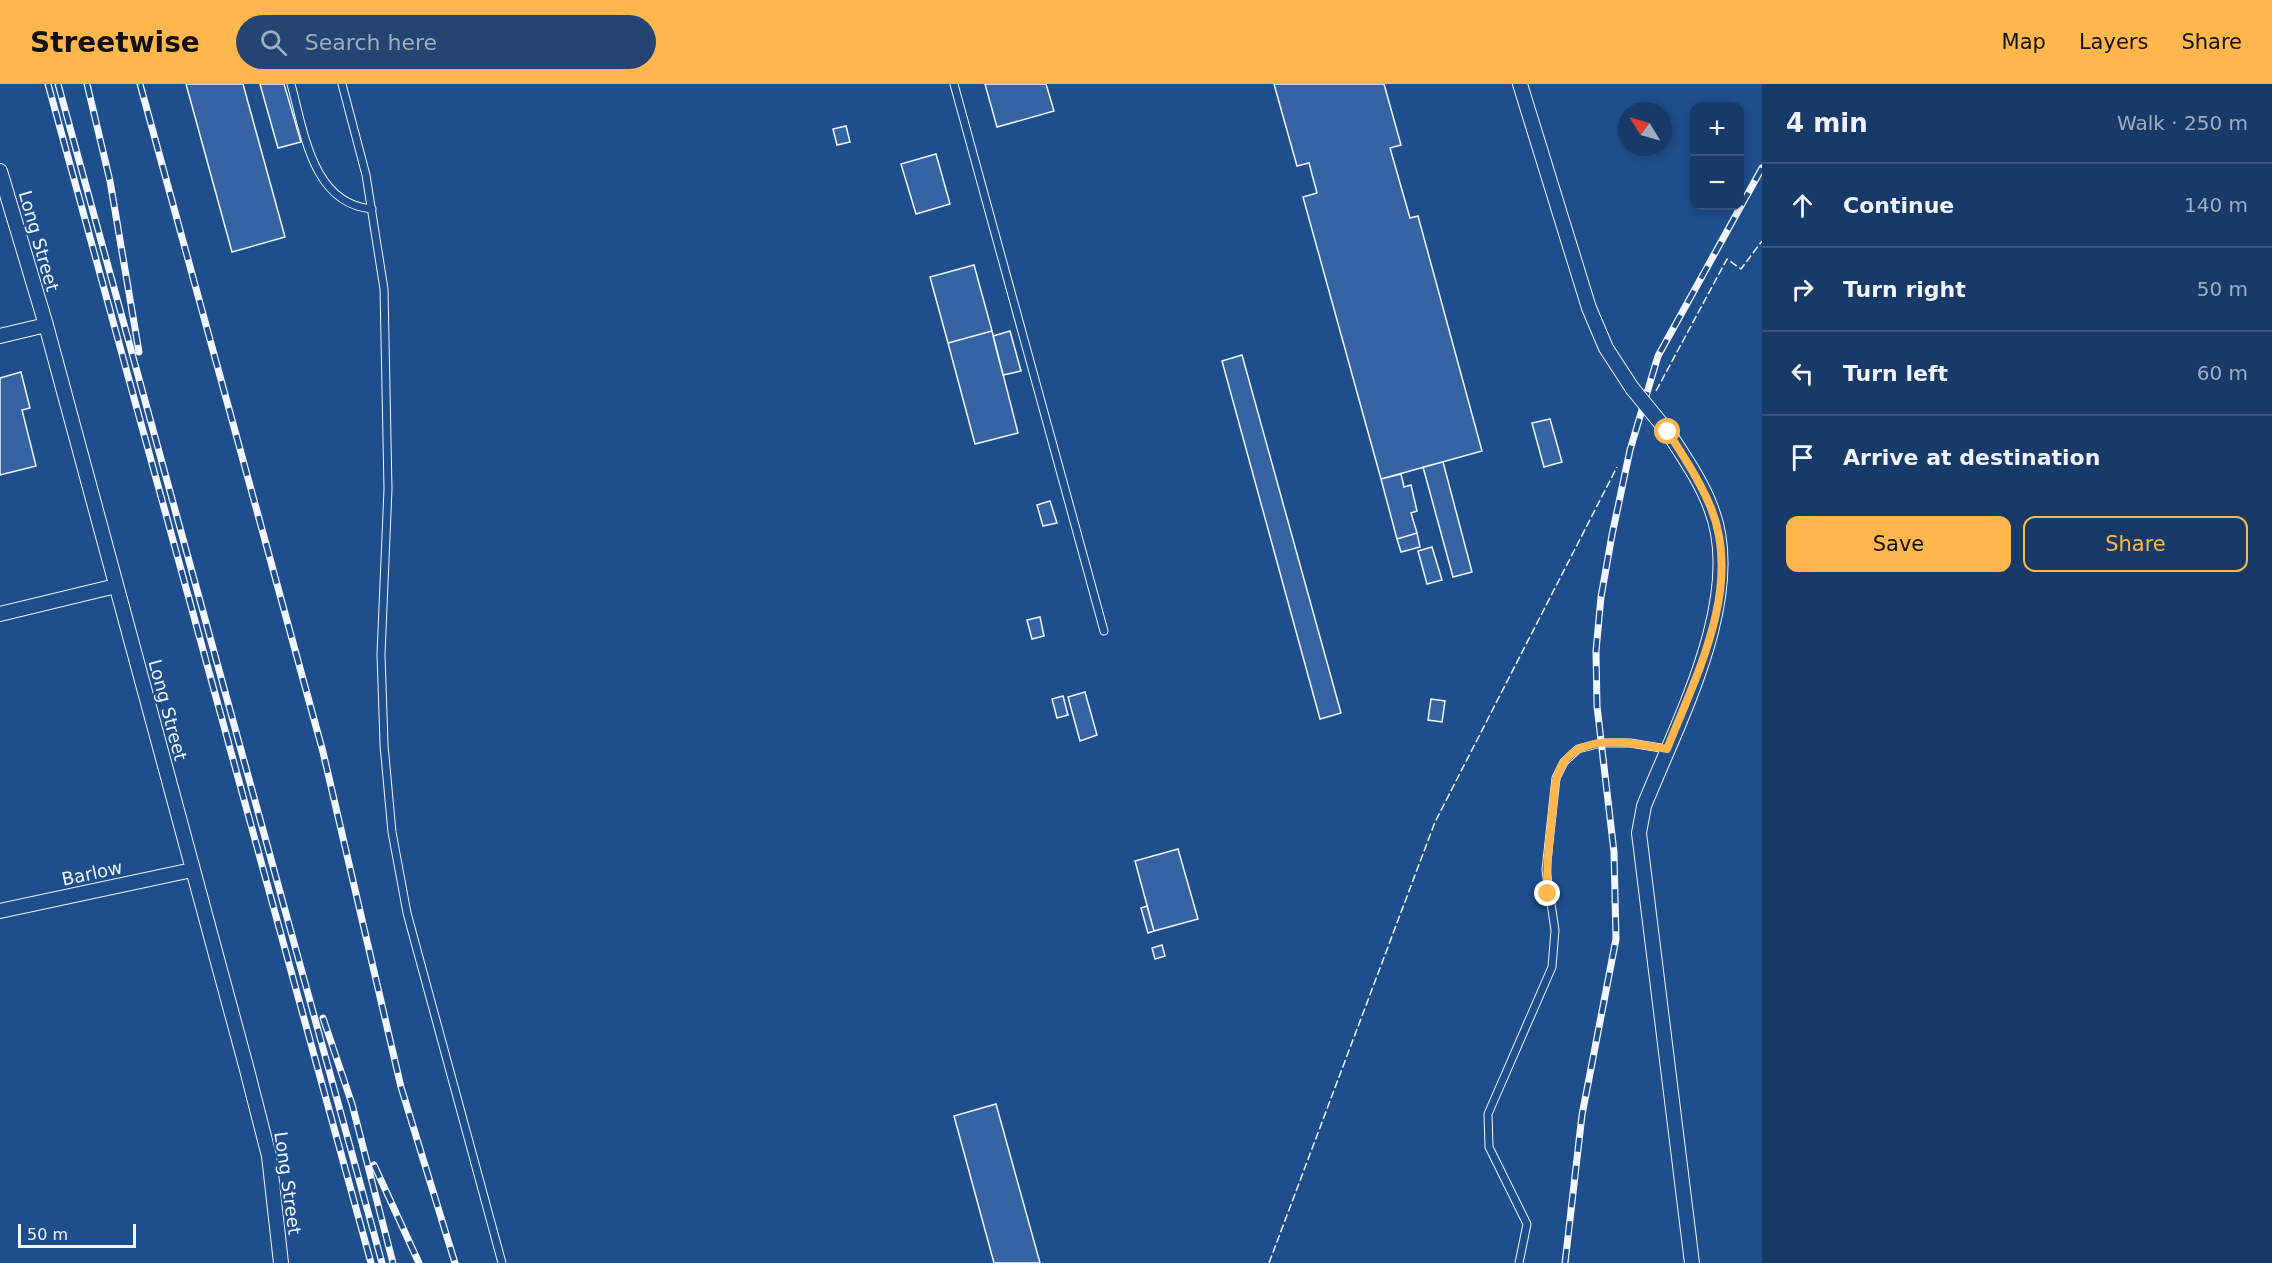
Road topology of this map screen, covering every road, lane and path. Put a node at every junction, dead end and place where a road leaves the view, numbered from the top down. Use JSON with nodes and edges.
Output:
{"nodes":[{"id":1,"x":291,"y":84,"type":"edge"},
{"id":2,"x":342,"y":84,"type":"edge"},
{"id":3,"x":954,"y":84,"type":"edge"},
{"id":4,"x":1520,"y":84,"type":"edge"},
{"id":5,"x":0,"y":171,"type":"edge"},
{"id":6,"x":372,"y":209,"type":"junction"},
{"id":7,"x":46,"y":325,"type":"junction"},
{"id":8,"x":0,"y":336,"type":"edge"},
{"id":9,"x":116,"y":586,"type":"junction"},
{"id":10,"x":0,"y":614,"type":"edge"},
{"id":11,"x":1104,"y":631,"type":"dead end"},
{"id":12,"x":1667,"y":749,"type":"junction"},
{"id":13,"x":192,"y":870,"type":"junction"},
{"id":14,"x":0,"y":912,"type":"edge"},
{"id":15,"x":281,"y":1263,"type":"edge"},
{"id":16,"x":502,"y":1263,"type":"edge"},
{"id":17,"x":1520,"y":1263,"type":"edge"},
{"id":18,"x":1692,"y":1263,"type":"edge"}],
"edges":[{"from":1,"to":6,"type":"lane"},
{"from":2,"to":6,"type":"lane"},
{"from":3,"to":11,"type":"lane"},
{"from":4,"to":12,"type":"street","bridge":true},
{"from":5,"to":7,"type":"street","name":"Long Street"},
{"from":6,"to":16,"type":"lane"},
{"from":7,"to":8,"type":"street"},
{"from":7,"to":9,"type":"street","name":"Long Street"},
{"from":9,"to":10,"type":"street"},
{"from":9,"to":13,"type":"street","name":"Long Street"},
{"from":12,"to":17,"type":"lane"},
{"from":12,"to":18,"type":"street"},
{"from":13,"to":14,"type":"street","name":"Barlow"},
{"from":13,"to":15,"type":"street","name":"Long Street"}]}
